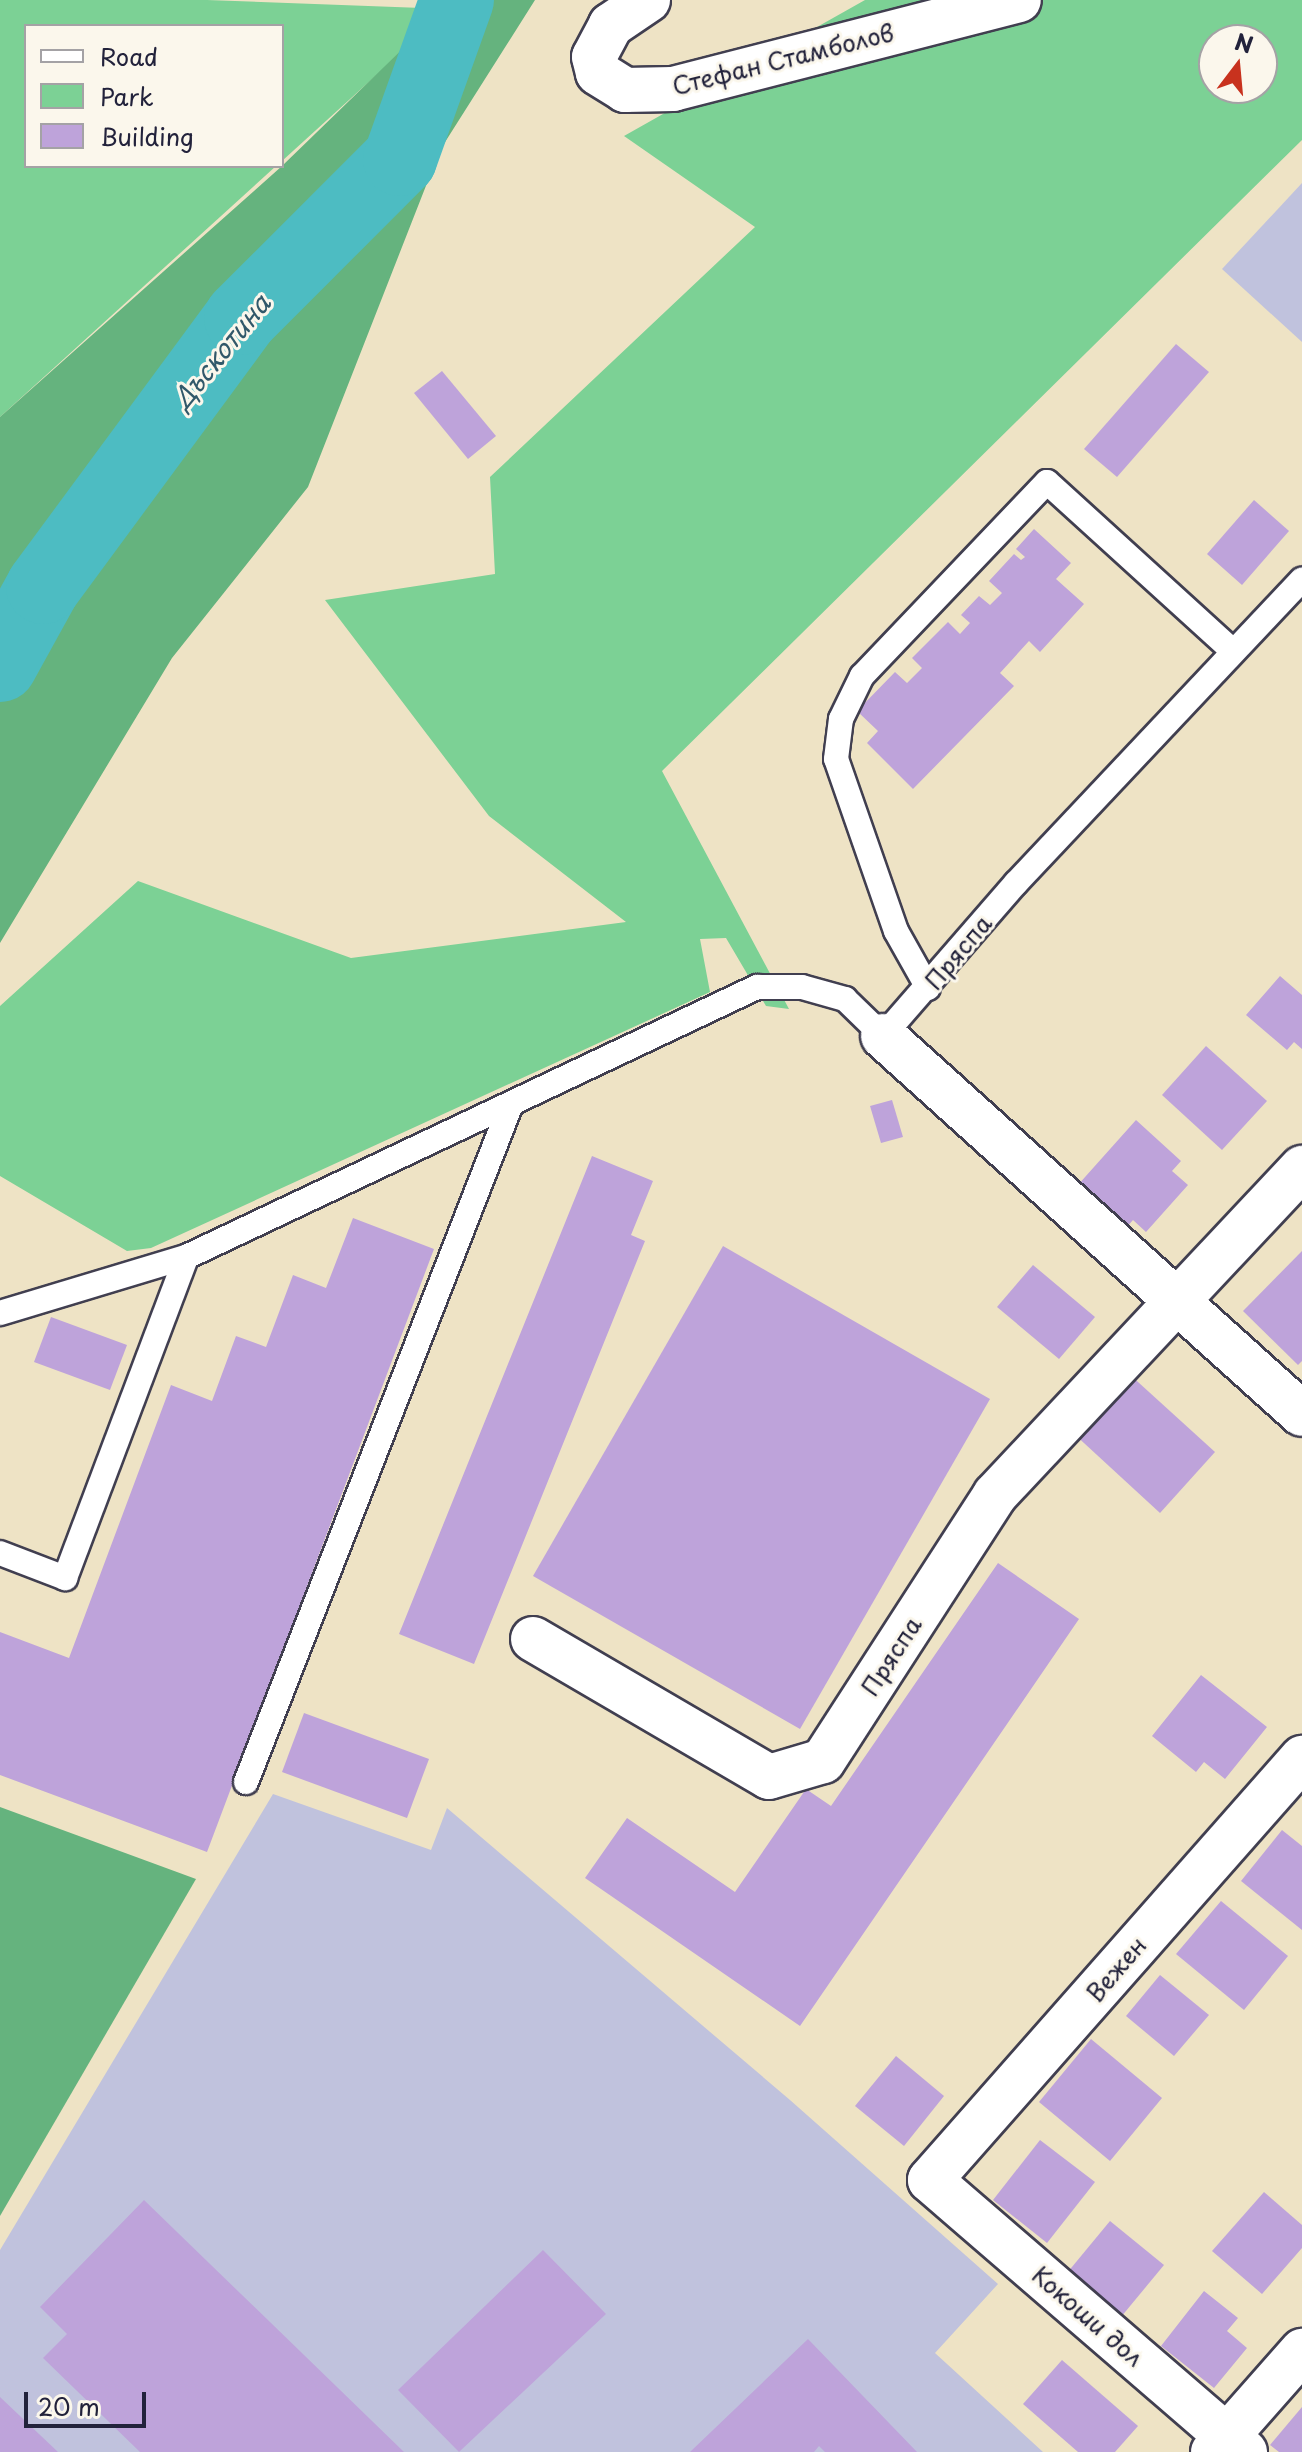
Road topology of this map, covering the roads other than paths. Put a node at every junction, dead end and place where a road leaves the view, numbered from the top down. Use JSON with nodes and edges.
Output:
{"nodes":[{"id":1,"x":648,"y":0,"type":"edge"},
{"id":2,"x":1019,"y":0,"type":"edge"},
{"id":3,"x":1302,"y":579,"type":"edge"},
{"id":4,"x":1233,"y":651,"type":"junction"},
{"id":5,"x":928,"y":988,"type":"junction"},
{"id":6,"x":883,"y":1036,"type":"junction"},
{"id":7,"x":511,"y":1104,"type":"junction"},
{"id":8,"x":1302,"y":1168,"type":"edge"},
{"id":9,"x":186,"y":1257,"type":"junction"},
{"id":10,"x":1175,"y":1304,"type":"junction"},
{"id":11,"x":0,"y":1313,"type":"edge"},
{"id":12,"x":1302,"y":1414,"type":"edge"},
{"id":13,"x":0,"y":1553,"type":"edge"},
{"id":14,"x":533,"y":1639,"type":"dead end"},
{"id":15,"x":1302,"y":1758,"type":"edge"},
{"id":16,"x":246,"y":1782,"type":"dead end"},
{"id":17,"x":930,"y":2180,"type":"joint"},
{"id":18,"x":1302,"y":2351,"type":"edge"},
{"id":19,"x":1229,"y":2447,"type":"edge"}],
"edges":[{"from":1,"to":2,"type":"street","name":"Стефан Стамболов"},
{"from":3,"to":4,"type":"lane","name":"Пряспа"},
{"from":4,"to":5,"type":"lane","name":"Пряспа"},
{"from":4,"to":5,"type":"lane"},
{"from":5,"to":6,"type":"lane","name":"Пряспа"},
{"from":6,"to":7,"type":"lane"},
{"from":6,"to":10,"type":"street"},
{"from":7,"to":9,"type":"lane"},
{"from":7,"to":16,"type":"lane"},
{"from":8,"to":10,"type":"street","name":"Пряспа"},
{"from":9,"to":11,"type":"lane"},
{"from":9,"to":13,"type":"lane"},
{"from":10,"to":12,"type":"street"},
{"from":10,"to":14,"type":"street","name":"Пряспа"},
{"from":15,"to":17,"type":"street","name":"Вежен"},
{"from":17,"to":19,"type":"street","name":"Кокоши дол"},
{"from":18,"to":19,"type":"street"}]}
